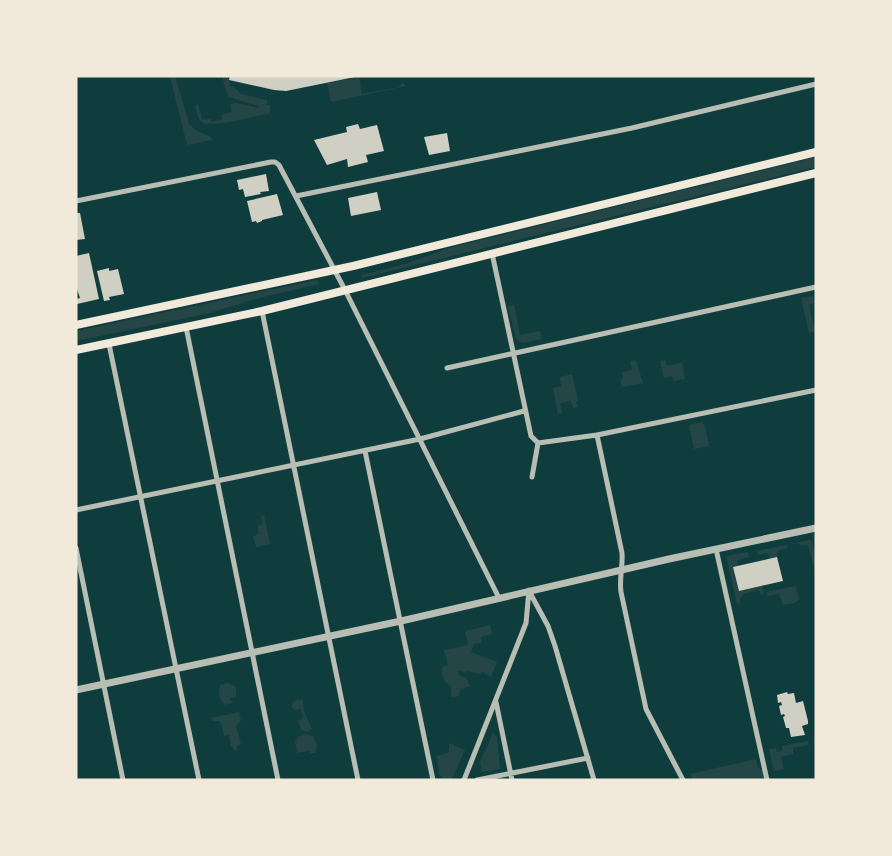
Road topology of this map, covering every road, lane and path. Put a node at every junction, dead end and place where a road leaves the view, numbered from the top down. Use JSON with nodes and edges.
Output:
{"nodes":[{"id":1,"x":816,"y":84,"type":"edge"},
{"id":2,"x":816,"y":152,"type":"edge"},
{"id":3,"x":816,"y":173,"type":"edge"},
{"id":4,"x":296,"y":196,"type":"junction"},
{"id":5,"x":76,"y":201,"type":"edge"},
{"id":6,"x":492,"y":253,"type":"junction"},
{"id":7,"x":335,"y":270,"type":"junction"},
{"id":8,"x":816,"y":287,"type":"edge"},
{"id":9,"x":345,"y":290,"type":"junction"},
{"id":10,"x":262,"y":311,"type":"junction"},
{"id":11,"x":76,"y":325,"type":"edge"},
{"id":12,"x":186,"y":327,"type":"junction"},
{"id":13,"x":109,"y":344,"type":"junction"},
{"id":14,"x":76,"y":350,"type":"edge"},
{"id":15,"x":512,"y":354,"type":"junction"},
{"id":16,"x":447,"y":368,"type":"dead end"},
{"id":17,"x":816,"y":390,"type":"edge"},
{"id":18,"x":524,"y":410,"type":"junction"},
{"id":19,"x":597,"y":435,"type":"junction"},
{"id":20,"x":420,"y":438,"type":"junction"},
{"id":21,"x":538,"y":443,"type":"junction"},
{"id":22,"x":365,"y":451,"type":"junction"},
{"id":23,"x":294,"y":466,"type":"junction"},
{"id":24,"x":532,"y":477,"type":"dead end"},
{"id":25,"x":218,"y":481,"type":"junction"},
{"id":26,"x":142,"y":497,"type":"junction"},
{"id":27,"x":76,"y":510,"type":"edge"},
{"id":28,"x":816,"y":528,"type":"edge"},
{"id":29,"x":76,"y":548,"type":"edge"},
{"id":30,"x":716,"y":548,"type":"junction"},
{"id":31,"x":623,"y":570,"type":"junction"},
{"id":32,"x":529,"y":590,"type":"junction"},
{"id":33,"x":499,"y":598,"type":"junction"},
{"id":34,"x":401,"y":621,"type":"junction"},
{"id":35,"x":328,"y":636,"type":"junction"},
{"id":36,"x":252,"y":652,"type":"junction"},
{"id":37,"x":176,"y":668,"type":"junction"},
{"id":38,"x":103,"y":685,"type":"junction"},
{"id":39,"x":76,"y":690,"type":"edge"},
{"id":40,"x":496,"y":702,"type":"junction"},
{"id":41,"x":588,"y":758,"type":"junction"},
{"id":42,"x":512,"y":777,"type":"edge"},
{"id":43,"x":123,"y":780,"type":"edge"},
{"id":44,"x":199,"y":780,"type":"edge"},
{"id":45,"x":278,"y":780,"type":"edge"},
{"id":46,"x":358,"y":780,"type":"edge"},
{"id":47,"x":433,"y":780,"type":"edge"},
{"id":48,"x":464,"y":780,"type":"edge"},
{"id":49,"x":477,"y":780,"type":"edge"},
{"id":50,"x":594,"y":780,"type":"edge"},
{"id":51,"x":683,"y":780,"type":"edge"},
{"id":52,"x":767,"y":780,"type":"edge"}],
"edges":[{"from":1,"to":4,"type":"street"},
{"from":2,"to":7,"type":"main road"},
{"from":3,"to":6,"type":"main road"},
{"from":4,"to":5,"type":"street"},
{"from":4,"to":7,"type":"street"},
{"from":6,"to":9,"type":"main road"},
{"from":6,"to":15,"type":"street"},
{"from":7,"to":9,"type":"street"},
{"from":7,"to":11,"type":"main road"},
{"from":8,"to":15,"type":"street"},
{"from":9,"to":10,"type":"main road"},
{"from":9,"to":20,"type":"street"},
{"from":10,"to":12,"type":"main road"},
{"from":10,"to":23,"type":"street"},
{"from":12,"to":13,"type":"main road"},
{"from":12,"to":25,"type":"street"},
{"from":13,"to":14,"type":"main road"},
{"from":13,"to":26,"type":"street"},
{"from":15,"to":16,"type":"street"},
{"from":15,"to":18,"type":"street"},
{"from":17,"to":19,"type":"street"},
{"from":18,"to":20,"type":"street"},
{"from":18,"to":21,"type":"street"},
{"from":19,"to":21,"type":"street"},
{"from":19,"to":31,"type":"street"},
{"from":20,"to":22,"type":"street"},
{"from":20,"to":33,"type":"street"},
{"from":21,"to":24,"type":"street"},
{"from":22,"to":23,"type":"street"},
{"from":22,"to":34,"type":"street"},
{"from":23,"to":25,"type":"street"},
{"from":23,"to":35,"type":"street"},
{"from":25,"to":26,"type":"street"},
{"from":25,"to":36,"type":"street"},
{"from":26,"to":27,"type":"street"},
{"from":26,"to":37,"type":"street"},
{"from":28,"to":30,"type":"street"},
{"from":29,"to":38,"type":"street"},
{"from":30,"to":31,"type":"street"},
{"from":30,"to":52,"type":"street"},
{"from":31,"to":32,"type":"street"},
{"from":31,"to":51,"type":"street"},
{"from":32,"to":33,"type":"street"},
{"from":32,"to":40,"type":"street"},
{"from":32,"to":41,"type":"street"},
{"from":33,"to":34,"type":"street"},
{"from":34,"to":35,"type":"street"},
{"from":34,"to":47,"type":"street"},
{"from":35,"to":36,"type":"street"},
{"from":35,"to":46,"type":"street"},
{"from":36,"to":37,"type":"street"},
{"from":36,"to":45,"type":"street"},
{"from":37,"to":38,"type":"street"},
{"from":37,"to":44,"type":"street"},
{"from":38,"to":39,"type":"street"},
{"from":38,"to":43,"type":"street"},
{"from":40,"to":42,"type":"street"},
{"from":40,"to":48,"type":"street"},
{"from":41,"to":42,"type":"street"},
{"from":41,"to":50,"type":"street"},
{"from":42,"to":49,"type":"street"}]}
